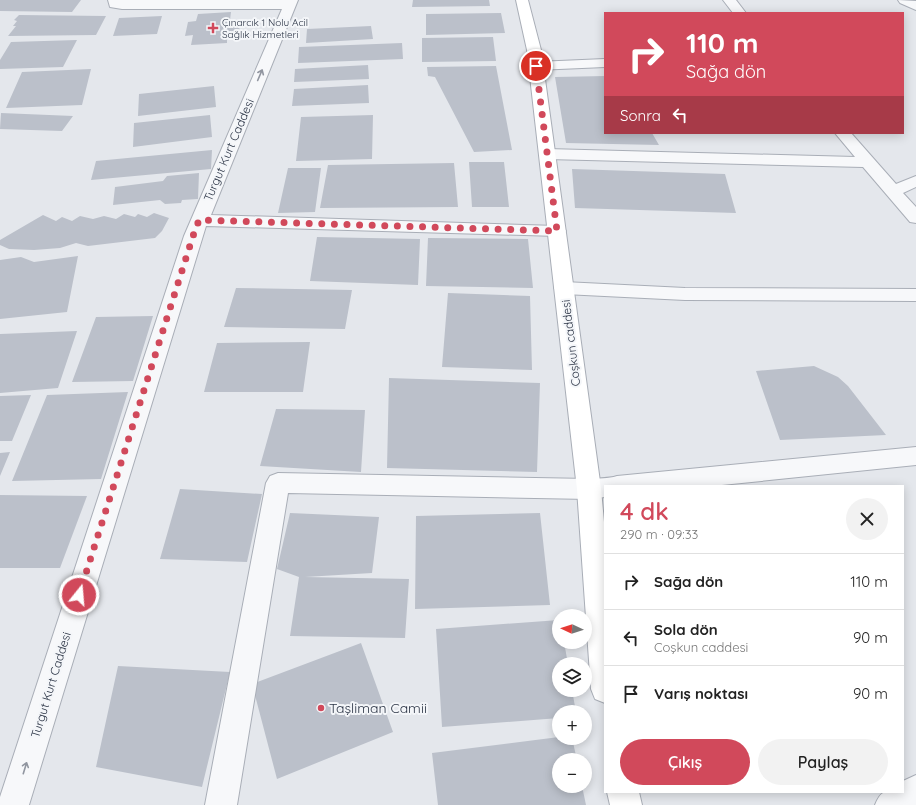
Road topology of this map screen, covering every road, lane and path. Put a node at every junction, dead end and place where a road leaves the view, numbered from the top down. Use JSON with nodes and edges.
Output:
{"nodes":[{"id":1,"x":114,"y":0,"type":"edge"},
{"id":2,"x":522,"y":0,"type":"edge"},
{"id":3,"x":728,"y":0,"type":"edge"},
{"id":4,"x":291,"y":3,"type":"edge"},
{"id":5,"x":739,"y":12,"type":"edge"},
{"id":6,"x":604,"y":63,"type":"edge"},
{"id":7,"x":536,"y":66,"type":"junction"},
{"id":8,"x":844,"y":134,"type":"edge"},
{"id":9,"x":547,"y":154,"type":"junction"},
{"id":10,"x":868,"y":162,"type":"junction"},
{"id":11,"x":916,"y":181,"type":"edge"},
{"id":12,"x":893,"y":191,"type":"junction"},
{"id":13,"x":916,"y":218,"type":"edge"},
{"id":14,"x":199,"y":220,"type":"junction"},
{"id":15,"x":557,"y":231,"type":"junction"},
{"id":16,"x":564,"y":288,"type":"junction"},
{"id":17,"x":916,"y":295,"type":"edge"},
{"id":18,"x":916,"y":456,"type":"edge"},
{"id":19,"x":627,"y":485,"type":"edge"},
{"id":20,"x":597,"y":488,"type":"edge"},
{"id":21,"x":604,"y":664,"type":"edge"},
{"id":22,"x":916,"y":791,"type":"edge"},
{"id":23,"x":623,"y":793,"type":"edge"},
{"id":24,"x":0,"y":801,"type":"edge"},
{"id":25,"x":12,"y":805,"type":"edge"},
{"id":26,"x":221,"y":805,"type":"edge"},
{"id":27,"x":626,"y":805,"type":"edge"},
{"id":28,"x":891,"y":805,"type":"edge"}],
"edges":[{"from":1,"to":4,"type":"street"},
{"from":2,"to":7,"type":"street","name":"Coşkun caddesi"},
{"from":3,"to":5,"type":"street"},
{"from":14,"to":4,"type":"street","name":"Turgut Kurt Caddesi","one_way":true},
{"from":6,"to":7,"type":"street"},
{"from":7,"to":9,"type":"street","name":"Coşkun caddesi"},
{"from":8,"to":10,"type":"street"},
{"from":9,"to":10,"type":"street"},
{"from":9,"to":15,"type":"street","name":"Coşkun caddesi"},
{"from":10,"to":12,"type":"street"},
{"from":11,"to":12,"type":"street"},
{"from":12,"to":13,"type":"street"},
{"from":14,"to":15,"type":"street"},
{"from":25,"to":14,"type":"street","name":"Turgut Kurt Caddesi","one_way":true},
{"from":15,"to":16,"type":"street","name":"Coşkun caddesi"},
{"from":16,"to":17,"type":"street"},
{"from":16,"to":20,"type":"street","name":"Coşkun caddesi"},
{"from":18,"to":19,"type":"street"},
{"from":20,"to":21,"type":"street","name":"Coşkun caddesi"},
{"from":20,"to":26,"type":"street"},
{"from":22,"to":28,"type":"street"},
{"from":23,"to":27,"type":"street"},
{"from":24,"to":25,"type":"street"}]}
